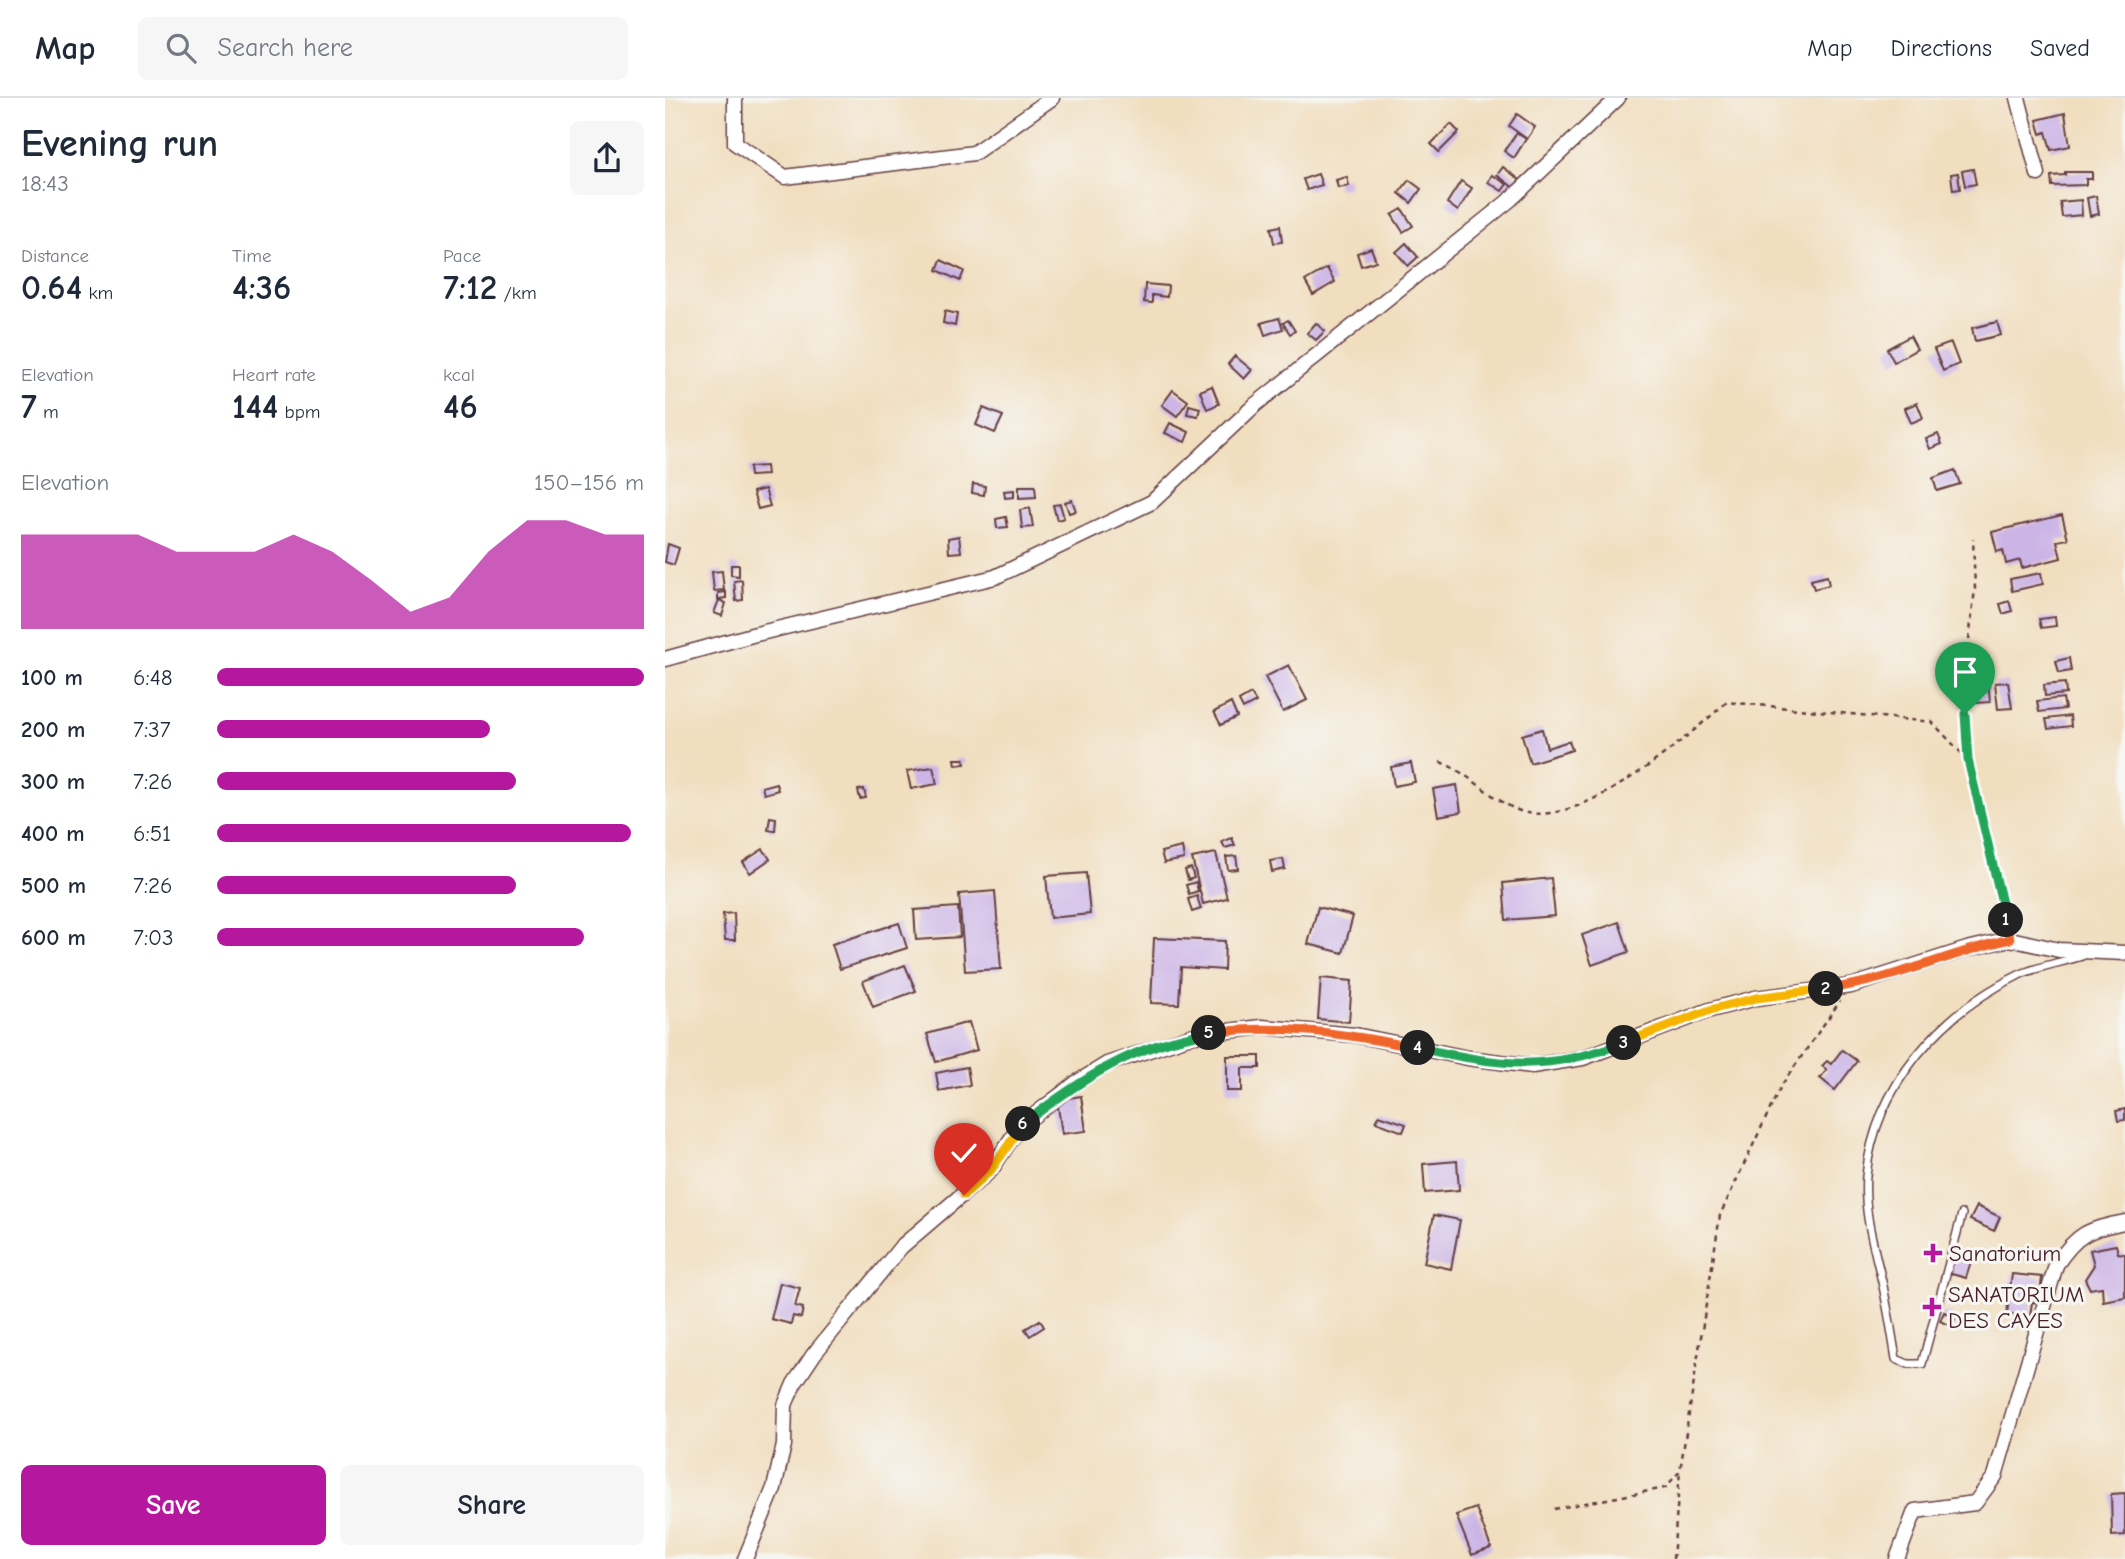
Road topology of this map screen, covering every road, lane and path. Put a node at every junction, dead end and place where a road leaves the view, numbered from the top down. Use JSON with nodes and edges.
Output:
{"nodes":[{"id":1,"x":735,"y":98,"type":"edge"},
{"id":2,"x":1052,"y":98,"type":"edge"},
{"id":3,"x":1618,"y":98,"type":"edge"},
{"id":4,"x":2018,"y":98,"type":"edge"},
{"id":5,"x":2038,"y":174,"type":"dead end"},
{"id":6,"x":1973,"y":539,"type":"dead end"},
{"id":7,"x":665,"y":659,"type":"edge"},
{"id":8,"x":1968,"y":760,"type":"junction"},
{"id":9,"x":1440,"y":762,"type":"dead end"},
{"id":10,"x":2010,"y":939,"type":"junction"},
{"id":11,"x":2093,"y":953,"type":"junction"},
{"id":12,"x":2125,"y":953,"type":"edge"},
{"id":13,"x":1851,"y":986,"type":"junction"},
{"id":14,"x":1962,"y":1214,"type":"dead end"},
{"id":15,"x":2125,"y":1222,"type":"edge"},
{"id":16,"x":1680,"y":1471,"type":"junction"},
{"id":17,"x":1554,"y":1509,"type":"dead end"},
{"id":18,"x":745,"y":1559,"type":"edge"},
{"id":19,"x":1673,"y":1559,"type":"edge"},
{"id":20,"x":1897,"y":1559,"type":"edge"}],
"edges":[{"from":1,"to":2,"type":"street"},
{"from":3,"to":7,"type":"street"},
{"from":4,"to":5,"type":"street"},
{"from":6,"to":8,"type":"path"},
{"from":8,"to":9,"type":"path"},
{"from":8,"to":10,"type":"path"},
{"from":10,"to":11,"type":"street"},
{"from":10,"to":13,"type":"street"},
{"from":11,"to":12,"type":"street"},
{"from":11,"to":14,"type":"lane"},
{"from":13,"to":16,"type":"path"},
{"from":13,"to":18,"type":"street"},
{"from":15,"to":20,"type":"street"},
{"from":16,"to":17,"type":"path"},
{"from":16,"to":19,"type":"path"}]}
